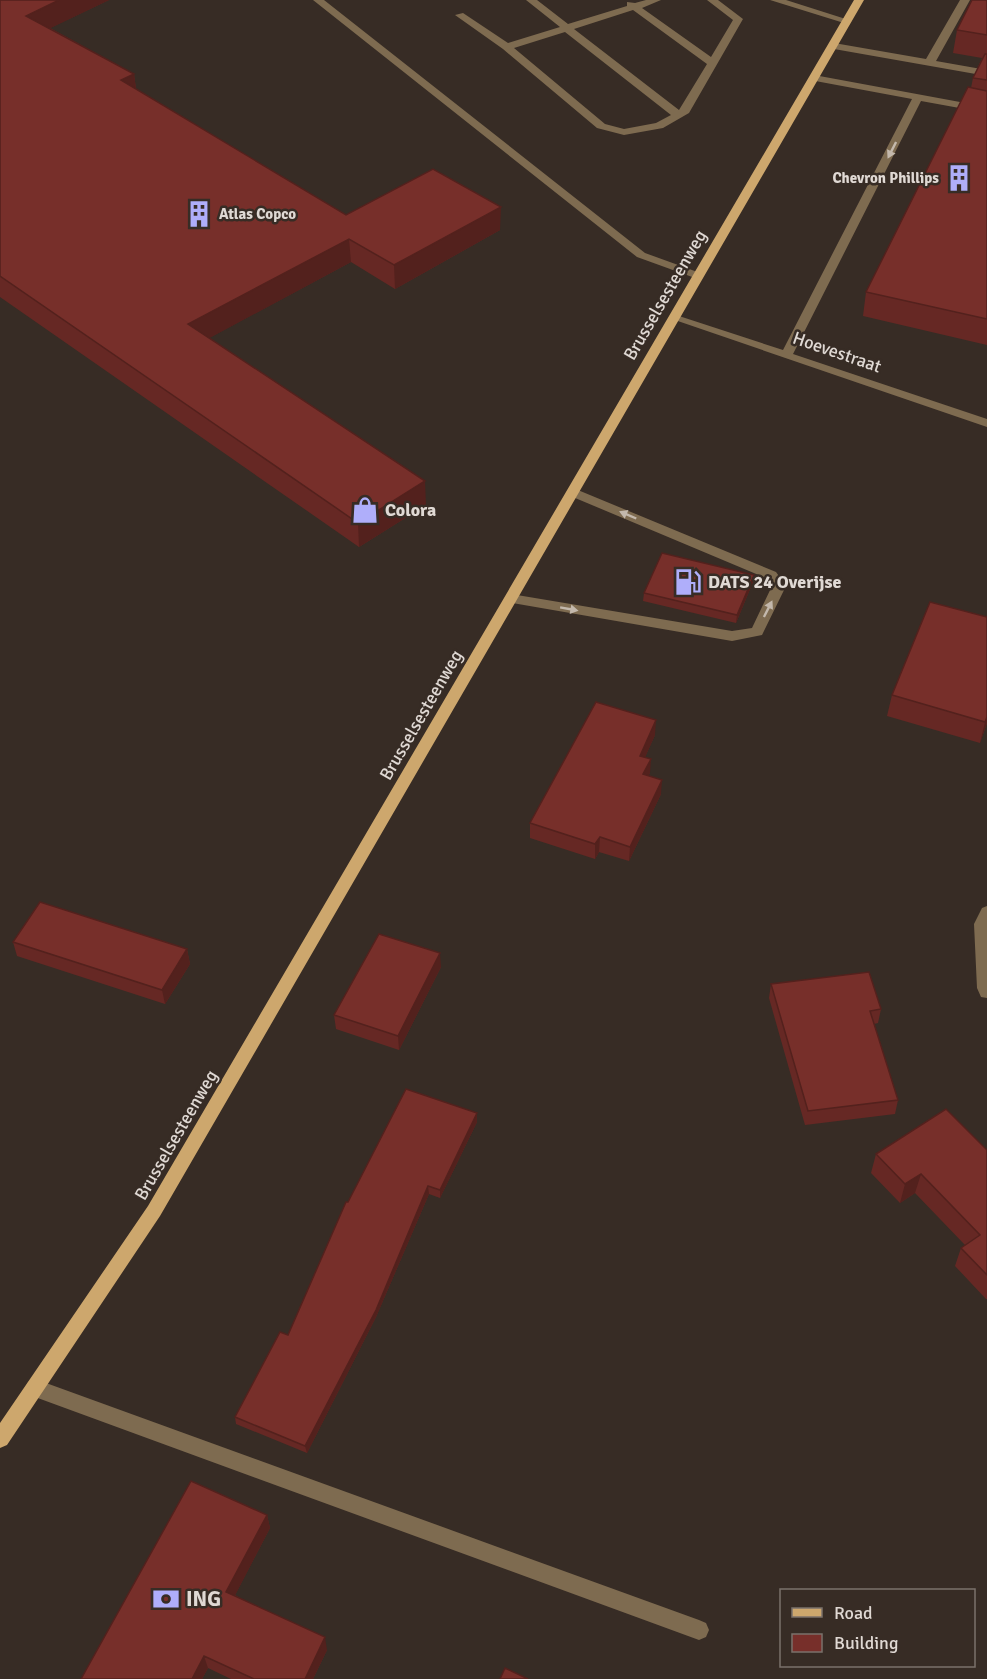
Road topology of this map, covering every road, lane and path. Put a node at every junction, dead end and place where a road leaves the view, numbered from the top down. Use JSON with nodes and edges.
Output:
{"nodes":[{"id":1,"x":318,"y":0,"type":"edge"},
{"id":2,"x":531,"y":0,"type":"edge"},
{"id":3,"x":625,"y":0,"type":"edge"},
{"id":4,"x":656,"y":0,"type":"edge"},
{"id":5,"x":712,"y":0,"type":"edge"},
{"id":6,"x":775,"y":0,"type":"edge"},
{"id":7,"x":859,"y":0,"type":"edge"},
{"id":8,"x":965,"y":0,"type":"edge"},
{"id":9,"x":634,"y":7,"type":"junction"},
{"id":10,"x":460,"y":15,"type":"dead end"},
{"id":11,"x":847,"y":21,"type":"junction"},
{"id":12,"x":566,"y":28,"type":"junction"},
{"id":13,"x":834,"y":46,"type":"junction"},
{"id":14,"x":507,"y":47,"type":"junction"},
{"id":15,"x":930,"y":62,"type":"junction"},
{"id":16,"x":713,"y":63,"type":"junction"},
{"id":17,"x":987,"y":73,"type":"edge"},
{"id":18,"x":814,"y":78,"type":"junction"},
{"id":19,"x":918,"y":98,"type":"junction"},
{"id":20,"x":987,"y":110,"type":"edge"},
{"id":21,"x":678,"y":115,"type":"junction"},
{"id":22,"x":699,"y":276,"type":"junction"},
{"id":23,"x":675,"y":318,"type":"junction"},
{"id":24,"x":787,"y":354,"type":"junction"},
{"id":25,"x":987,"y":423,"type":"edge"},
{"id":26,"x":573,"y":492,"type":"junction"},
{"id":27,"x":511,"y":599,"type":"junction"},
{"id":28,"x":987,"y":912,"type":"edge"},
{"id":29,"x":987,"y":992,"type":"edge"},
{"id":30,"x":35,"y":1388,"type":"junction"},
{"id":31,"x":0,"y":1439,"type":"edge"},
{"id":32,"x":699,"y":1630,"type":"dead end"}],
"edges":[{"from":1,"to":22,"type":"street"},
{"from":2,"to":12,"type":"street"},
{"from":3,"to":9,"type":"street"},
{"from":4,"to":9,"type":"street"},
{"from":5,"to":16,"type":"street"},
{"from":6,"to":11,"type":"street"},
{"from":7,"to":11,"type":"main road","name":"Brusselsesteenweg"},
{"from":8,"to":15,"type":"street"},
{"from":9,"to":12,"type":"street"},
{"from":9,"to":16,"type":"street"},
{"from":10,"to":14,"type":"street"},
{"from":11,"to":13,"type":"main road","name":"Brusselsesteenweg"},
{"from":12,"to":14,"type":"street"},
{"from":12,"to":21,"type":"street"},
{"from":13,"to":15,"type":"street"},
{"from":13,"to":18,"type":"main road","name":"Brusselsesteenweg"},
{"from":14,"to":21,"type":"street"},
{"from":15,"to":17,"type":"street"},
{"from":16,"to":21,"type":"street"},
{"from":18,"to":19,"type":"street"},
{"from":18,"to":22,"type":"main road","name":"Brusselsesteenweg"},
{"from":19,"to":20,"type":"street"},
{"from":19,"to":24,"type":"street","one_way":true},
{"from":22,"to":23,"type":"main road","name":"Brusselsesteenweg"},
{"from":23,"to":24,"type":"street","name":"Hoevestraat"},
{"from":23,"to":26,"type":"main road","name":"Brusselsesteenweg"},
{"from":24,"to":25,"type":"street","name":"Hoevestraat"},
{"from":26,"to":27,"type":"main road","name":"Brusselsesteenweg"},
{"from":27,"to":26,"type":"street","one_way":true},
{"from":27,"to":30,"type":"main road","name":"Brusselsesteenweg"},
{"from":28,"to":29,"type":"street"},
{"from":30,"to":31,"type":"main road","name":"Brusselsesteenweg"},
{"from":30,"to":32,"type":"street"}]}
